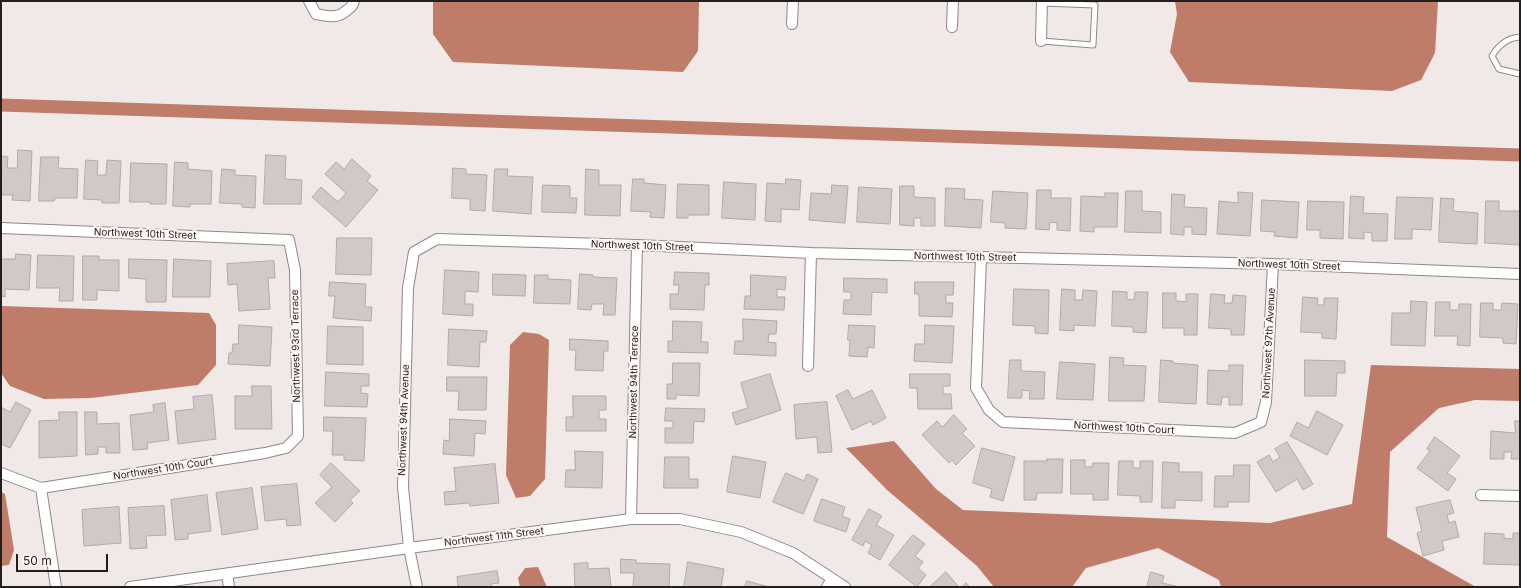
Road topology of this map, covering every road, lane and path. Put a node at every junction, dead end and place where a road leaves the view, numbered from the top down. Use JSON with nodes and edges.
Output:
{"nodes":[{"id":1,"x":309,"y":1,"type":"edge"},
{"id":2,"x":354,"y":1,"type":"edge"},
{"id":3,"x":794,"y":1,"type":"edge"},
{"id":4,"x":953,"y":1,"type":"edge"},
{"id":5,"x":1042,"y":2,"type":"edge"},
{"id":6,"x":792,"y":24,"type":"dead end"},
{"id":7,"x":952,"y":27,"type":"dead end"},
{"id":8,"x":1520,"y":37,"type":"edge"},
{"id":9,"x":1041,"y":41,"type":"joint"},
{"id":10,"x":1520,"y":74,"type":"edge"},
{"id":11,"x":1,"y":228,"type":"edge"},
{"id":12,"x":289,"y":240,"type":"joint"},
{"id":13,"x":637,"y":245,"type":"junction"},
{"id":14,"x":414,"y":252,"type":"joint"},
{"id":15,"x":811,"y":254,"type":"junction"},
{"id":16,"x":981,"y":257,"type":"junction"},
{"id":17,"x":1273,"y":264,"type":"junction"},
{"id":18,"x":1520,"y":274,"type":"edge"},
{"id":19,"x":808,"y":366,"type":"dead end"},
{"id":20,"x":1261,"y":422,"type":"joint"},
{"id":21,"x":286,"y":448,"type":"joint"},
{"id":22,"x":1,"y":473,"type":"edge"},
{"id":23,"x":40,"y":488,"type":"junction"},
{"id":24,"x":1482,"y":494,"type":"dead end"},
{"id":25,"x":1520,"y":496,"type":"edge"},
{"id":26,"x":631,"y":519,"type":"junction"},
{"id":27,"x":409,"y":548,"type":"junction"},
{"id":28,"x":227,"y":574,"type":"junction"},
{"id":29,"x":830,"y":583,"type":"edge"},
{"id":30,"x":56,"y":587,"type":"edge"},
{"id":31,"x":130,"y":587,"type":"edge"},
{"id":32,"x":229,"y":587,"type":"edge"},
{"id":33,"x":417,"y":587,"type":"edge"},
{"id":34,"x":845,"y":587,"type":"edge"}],
"edges":[{"from":1,"to":2,"type":"street"},
{"from":3,"to":6,"type":"street"},
{"from":4,"to":7,"type":"street"},
{"from":5,"to":9,"type":"street"},
{"from":5,"to":9,"type":"lane"},
{"from":8,"to":10,"type":"lane"},
{"from":11,"to":12,"type":"street","name":"Northwest 10th Street"},
{"from":12,"to":21,"type":"street","name":"Northwest 93rd Terrace"},
{"from":13,"to":14,"type":"street","name":"Northwest 10th Street"},
{"from":13,"to":15,"type":"street","name":"Northwest 10th Street"},
{"from":13,"to":26,"type":"street","name":"Northwest 94th Terrace"},
{"from":14,"to":27,"type":"street","name":"Northwest 94th Avenue"},
{"from":15,"to":16,"type":"street","name":"Northwest 10th Street"},
{"from":15,"to":19,"type":"street"},
{"from":16,"to":17,"type":"street","name":"Northwest 10th Street"},
{"from":16,"to":20,"type":"street","name":"Northwest 10th Court"},
{"from":17,"to":18,"type":"street","name":"Northwest 10th Street"},
{"from":17,"to":20,"type":"street","name":"Northwest 97th Avenue"},
{"from":21,"to":23,"type":"street","name":"Northwest 10th Court"},
{"from":22,"to":23,"type":"street"},
{"from":23,"to":30,"type":"street"},
{"from":24,"to":25,"type":"street"},
{"from":26,"to":27,"type":"street","name":"Northwest 11th Street"},
{"from":26,"to":29,"type":"street","name":"Northwest 11th Street"},
{"from":27,"to":28,"type":"street","name":"Northwest 11th Street"},
{"from":27,"to":33,"type":"street","name":"Northwest 94th Avenue"},
{"from":28,"to":31,"type":"street","name":"Northwest 11th Street"},
{"from":28,"to":32,"type":"street"},
{"from":29,"to":34,"type":"street","name":"Northwest 11th Street"}]}
